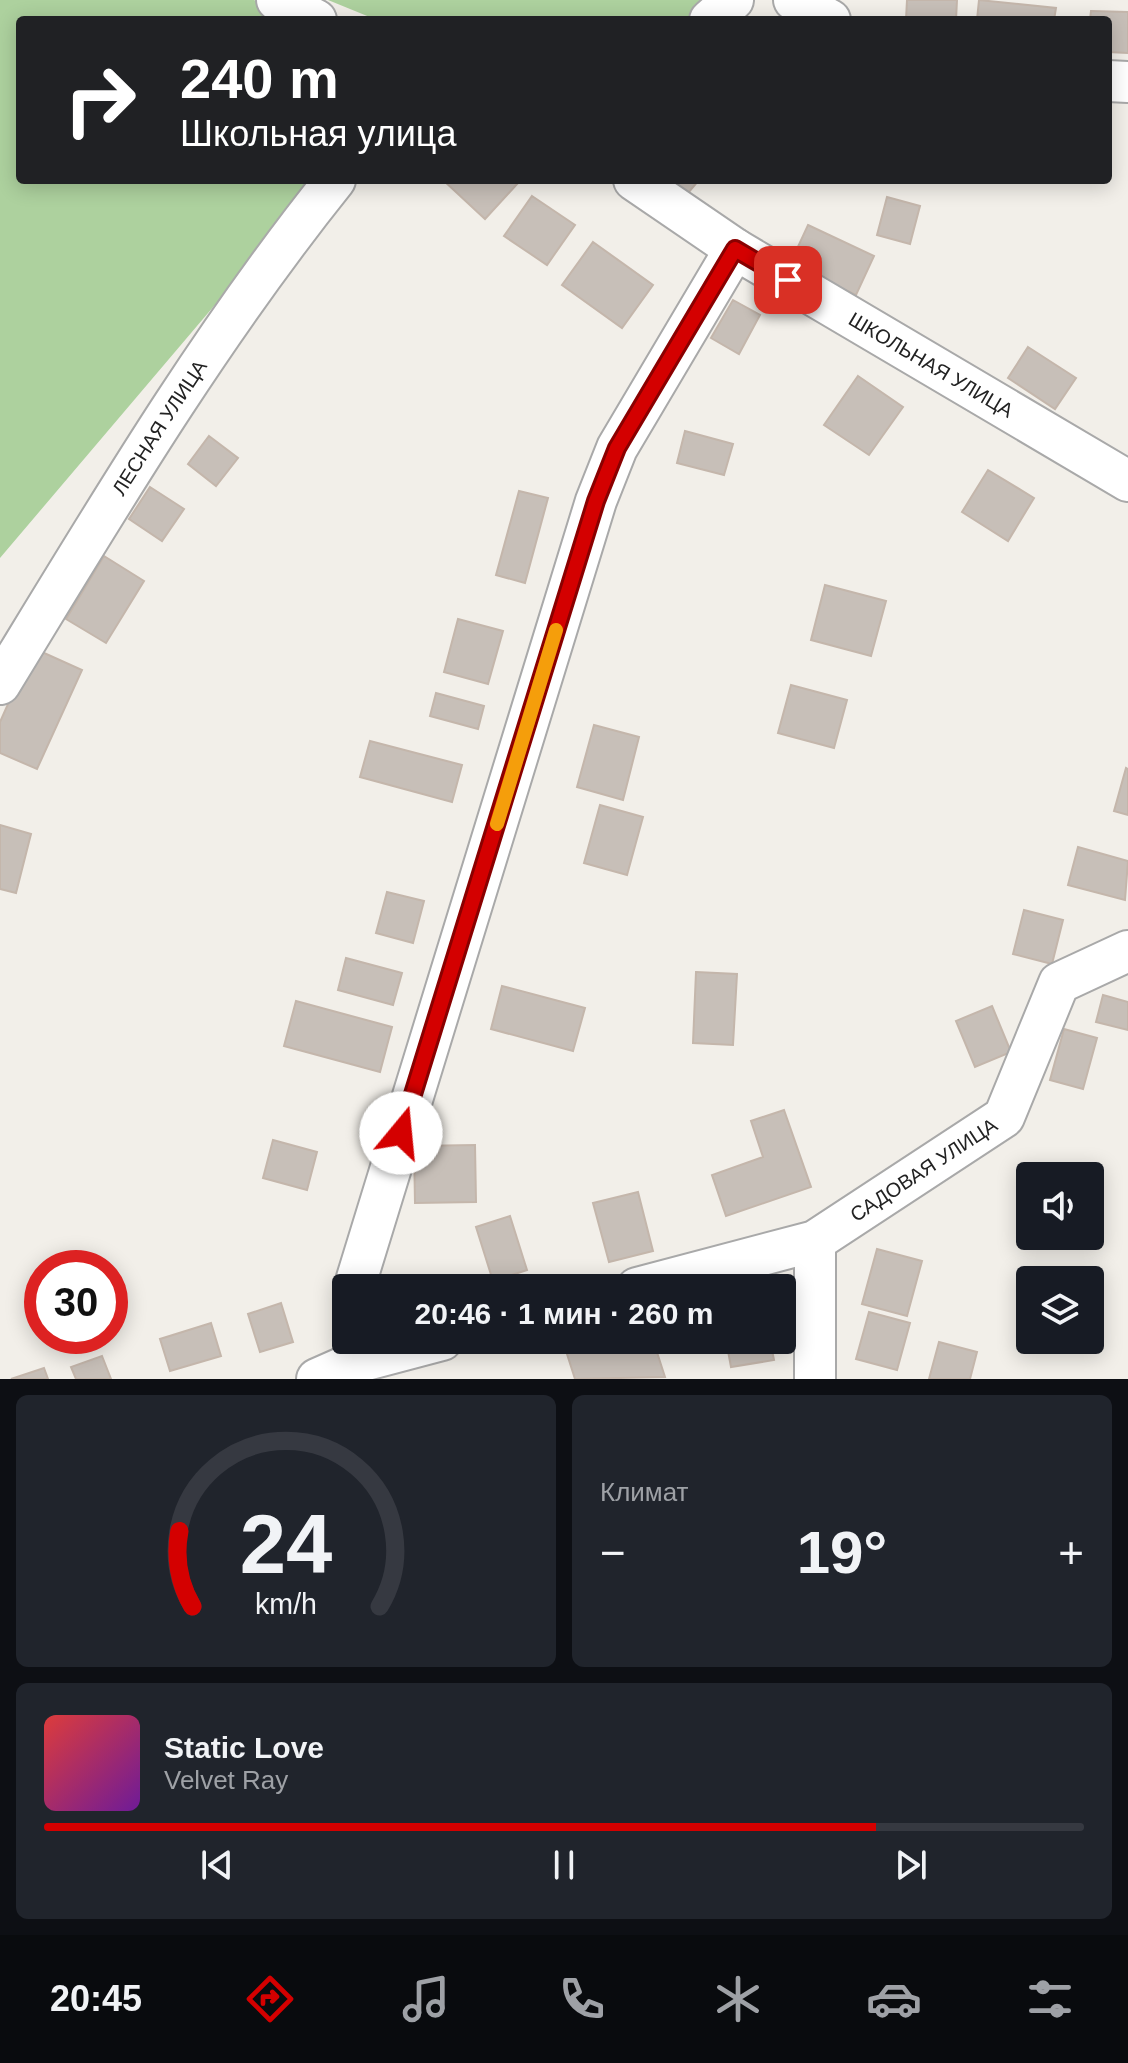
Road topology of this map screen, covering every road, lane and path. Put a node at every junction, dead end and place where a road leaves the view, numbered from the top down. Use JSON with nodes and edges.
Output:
{"nodes":[{"id":1,"x":277,"y":0,"type":"edge"},
{"id":2,"x":733,"y":0,"type":"edge"},
{"id":3,"x":794,"y":0,"type":"edge"},
{"id":4,"x":308,"y":16,"type":"edge"},
{"id":5,"x":715,"y":16,"type":"edge"},
{"id":6,"x":823,"y":16,"type":"edge"},
{"id":7,"x":332,"y":184,"type":"edge"},
{"id":8,"x":640,"y":184,"type":"edge"},
{"id":9,"x":735,"y":249,"type":"junction"},
{"id":10,"x":1128,"y":481,"type":"edge"},
{"id":11,"x":0,"y":684,"type":"edge"},
{"id":12,"x":1128,"y":951,"type":"edge"},
{"id":13,"x":815,"y":1241,"type":"junction"},
{"id":14,"x":358,"y":1274,"type":"edge"},
{"id":15,"x":690,"y":1274,"type":"edge"},
{"id":16,"x":374,"y":1354,"type":"edge"},
{"id":17,"x":340,"y":1361,"type":"edge"},
{"id":18,"x":815,"y":1379,"type":"edge"}],
"edges":[{"from":1,"to":4,"type":"street"},
{"from":2,"to":5,"type":"street"},
{"from":3,"to":6,"type":"street"},
{"from":7,"to":11,"type":"street","name":"ЛЕСНАЯ УЛИЦА"},
{"from":8,"to":9,"type":"street","name":"ШКОЛЬНАЯ УЛИЦА"},
{"from":9,"to":10,"type":"street","name":"ШКОЛЬНАЯ УЛИЦА"},
{"from":9,"to":14,"type":"street"},
{"from":12,"to":13,"type":"street","name":"САДОВАЯ УЛИЦА"},
{"from":13,"to":15,"type":"street","name":"САДОВАЯ УЛИЦА"},
{"from":13,"to":18,"type":"street"},
{"from":16,"to":17,"type":"street"}]}
